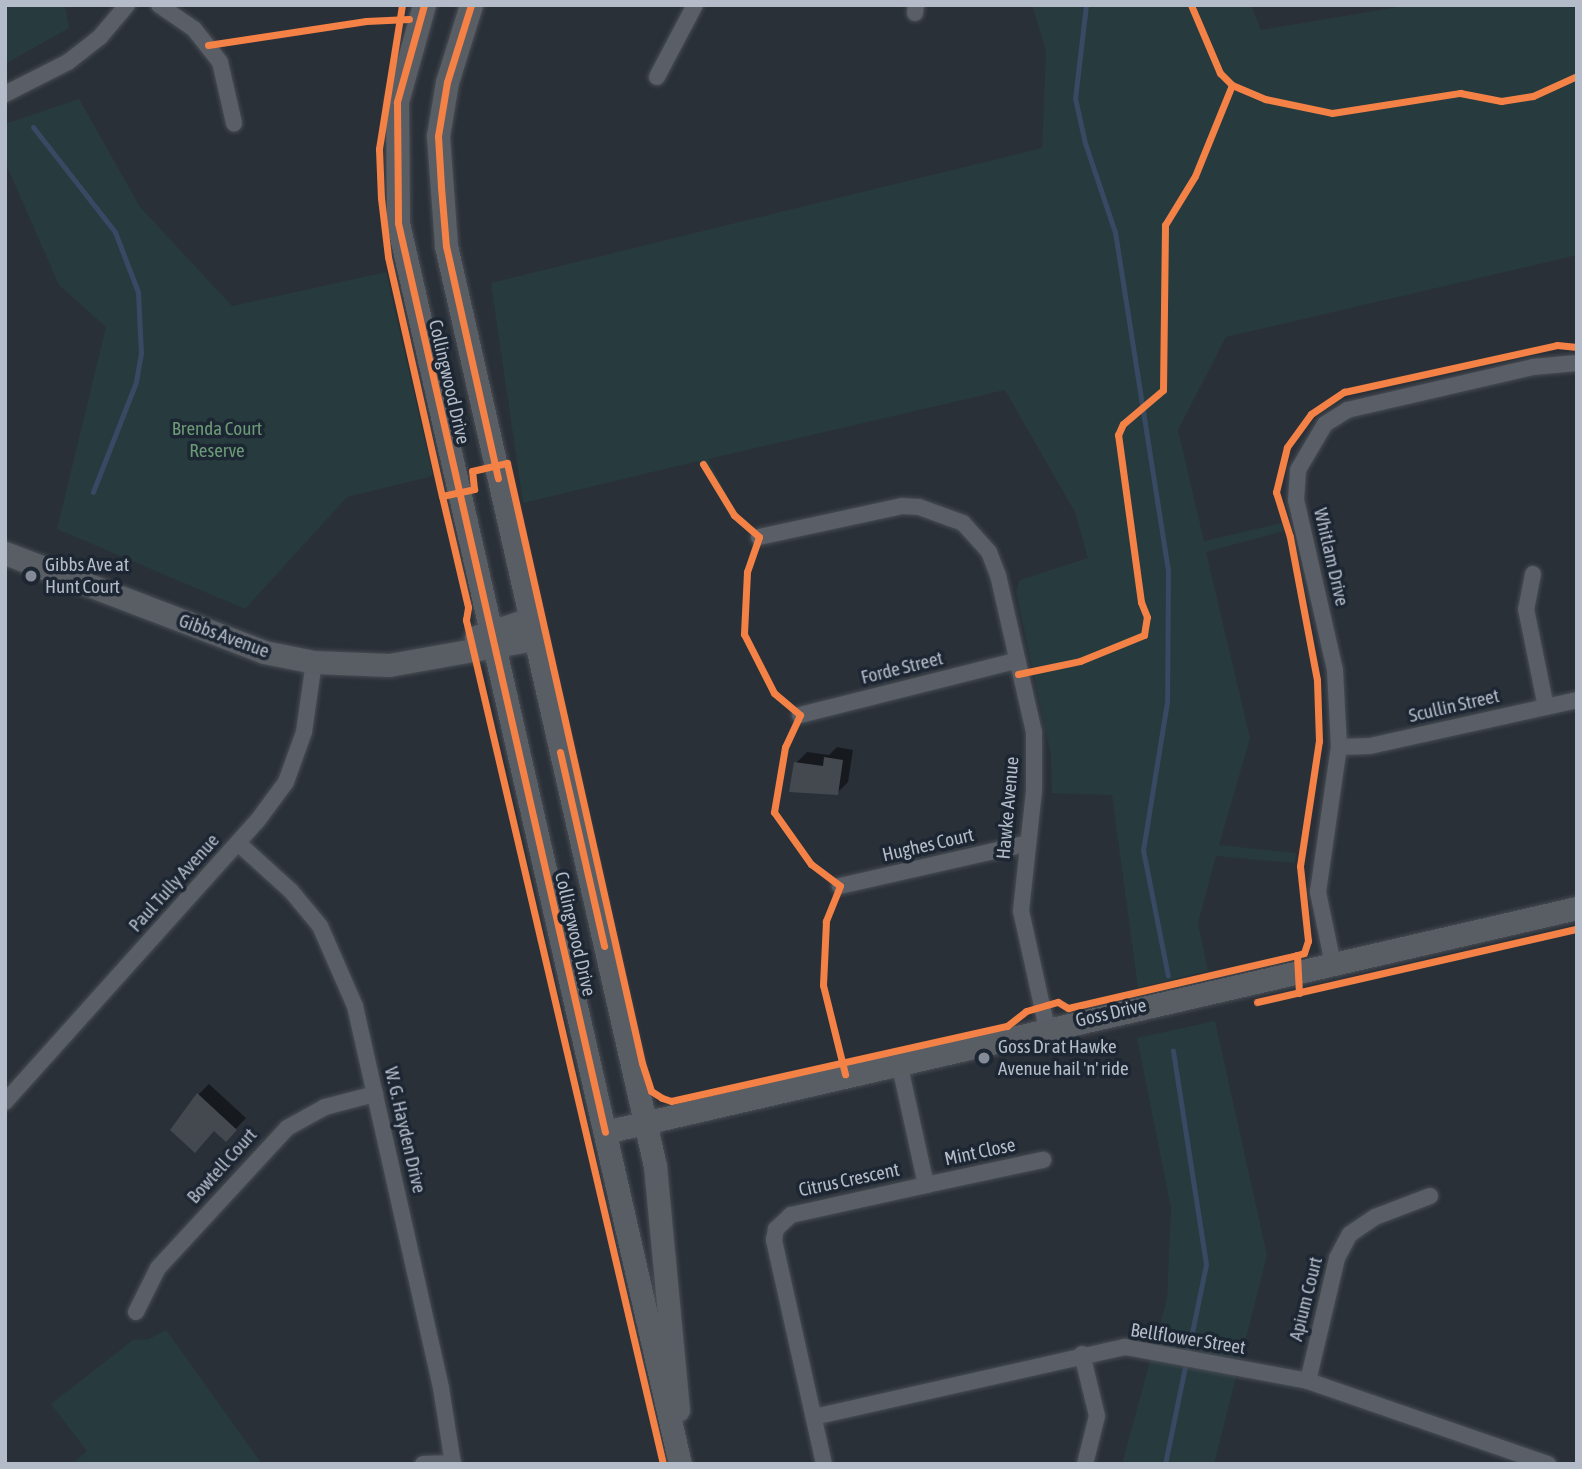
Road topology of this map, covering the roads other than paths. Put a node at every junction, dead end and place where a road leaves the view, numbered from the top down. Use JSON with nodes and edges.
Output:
{"nodes":[{"id":1,"x":127,"y":5,"type":"edge"},
{"id":2,"x":159,"y":5,"type":"edge"},
{"id":3,"x":425,"y":5,"type":"edge"},
{"id":4,"x":471,"y":5,"type":"edge"},
{"id":5,"x":695,"y":5,"type":"edge"},
{"id":6,"x":657,"y":77,"type":"dead end"},
{"id":7,"x":5,"y":94,"type":"edge"},
{"id":8,"x":234,"y":123,"type":"dead end"},
{"id":9,"x":1577,"y":363,"type":"edge"},
{"id":10,"x":759,"y":537,"type":"dead end"},
{"id":11,"x":5,"y":553,"type":"edge"},
{"id":12,"x":1533,"y":574,"type":"dead end"},
{"id":13,"x":533,"y":629,"type":"junction"},
{"id":14,"x":490,"y":640,"type":"junction"},
{"id":15,"x":314,"y":662,"type":"junction"},
{"id":16,"x":1015,"y":662,"type":"junction"},
{"id":17,"x":1577,"y":700,"type":"edge"},
{"id":18,"x":1546,"y":707,"type":"junction"},
{"id":19,"x":800,"y":715,"type":"dead end"},
{"id":20,"x":1339,"y":747,"type":"junction"},
{"id":21,"x":238,"y":844,"type":"junction"},
{"id":22,"x":1025,"y":844,"type":"junction"},
{"id":23,"x":840,"y":886,"type":"dead end"},
{"id":24,"x":1577,"y":908,"type":"edge"},
{"id":25,"x":1333,"y":964,"type":"junction"},
{"id":26,"x":1047,"y":1027,"type":"junction"},
{"id":27,"x":899,"y":1062,"type":"junction"},
{"id":28,"x":375,"y":1094,"type":"junction"},
{"id":29,"x":5,"y":1102,"type":"edge"},
{"id":30,"x":645,"y":1121,"type":"junction"},
{"id":31,"x":605,"y":1132,"type":"junction"},
{"id":32,"x":1043,"y":1160,"type":"dead end"},
{"id":33,"x":926,"y":1185,"type":"junction"},
{"id":34,"x":1430,"y":1196,"type":"dead end"},
{"id":35,"x":136,"y":1312,"type":"dead end"},
{"id":36,"x":1082,"y":1354,"type":"junction"},
{"id":37,"x":1308,"y":1381,"type":"junction"},
{"id":38,"x":814,"y":1417,"type":"junction"},
{"id":39,"x":680,"y":1463,"type":"edge"},
{"id":40,"x":423,"y":1464,"type":"edge"},
{"id":41,"x":453,"y":1464,"type":"edge"},
{"id":42,"x":824,"y":1464,"type":"edge"},
{"id":43,"x":1085,"y":1464,"type":"edge"},
{"id":44,"x":1548,"y":1464,"type":"edge"}],
"edges":[{"from":1,"to":7,"type":"street"},
{"from":2,"to":8,"type":"street"},
{"from":3,"to":14,"type":"main road","name":"Collingwood Drive"},
{"from":4,"to":13,"type":"main road","name":"Collingwood Drive"},
{"from":5,"to":6,"type":"street"},
{"from":9,"to":20,"type":"street","name":"Whitlam Drive"},
{"from":10,"to":16,"type":"street","name":"Hawke Avenue"},
{"from":11,"to":15,"type":"main road","name":"Gibbs Avenue"},
{"from":12,"to":18,"type":"street"},
{"from":13,"to":14,"type":"main road","name":"Gibbs Avenue"},
{"from":13,"to":30,"type":"main road","name":"Collingwood Drive"},
{"from":14,"to":15,"type":"main road","name":"Gibbs Avenue"},
{"from":14,"to":31,"type":"main road","name":"Collingwood Drive"},
{"from":15,"to":21,"type":"street","name":"Paul Tully Avenue"},
{"from":16,"to":19,"type":"street","name":"Forde Street"},
{"from":16,"to":22,"type":"street","name":"Hawke Avenue"},
{"from":17,"to":18,"type":"street","name":"Scullin Street"},
{"from":18,"to":20,"type":"street","name":"Scullin Street"},
{"from":20,"to":25,"type":"street","name":"Whitlam Drive"},
{"from":21,"to":28,"type":"street","name":"W. G. Hayden Drive"},
{"from":21,"to":29,"type":"street","name":"Paul Tully Avenue"},
{"from":22,"to":23,"type":"street","name":"Hughes Court"},
{"from":22,"to":26,"type":"street","name":"Hawke Avenue"},
{"from":24,"to":25,"type":"main road","name":"Goss Drive"},
{"from":25,"to":26,"type":"main road","name":"Goss Drive"},
{"from":26,"to":27,"type":"main road","name":"Goss Drive"},
{"from":27,"to":30,"type":"main road","name":"Goss Drive"},
{"from":27,"to":33,"type":"street","name":"Citrus Crescent"},
{"from":28,"to":35,"type":"street","name":"Bowtell Court"},
{"from":28,"to":41,"type":"street","name":"W. G. Hayden Drive"},
{"from":30,"to":31,"type":"main road","name":"Goss Drive"},
{"from":30,"to":39,"type":"main road","name":"Collingwood Drive"},
{"from":31,"to":39,"type":"main road","name":"Collingwood Drive"},
{"from":32,"to":33,"type":"street","name":"Mint Close"},
{"from":33,"to":38,"type":"street","name":"Citrus Crescent"},
{"from":34,"to":37,"type":"street","name":"Apium Court"},
{"from":36,"to":37,"type":"street","name":"Bellflower Street"},
{"from":36,"to":38,"type":"street","name":"Bellflower Street"},
{"from":36,"to":43,"type":"street"},
{"from":37,"to":44,"type":"street","name":"Bellflower Street"},
{"from":38,"to":42,"type":"street","name":"Citrus Crescent"},
{"from":40,"to":41,"type":"street"}]}
